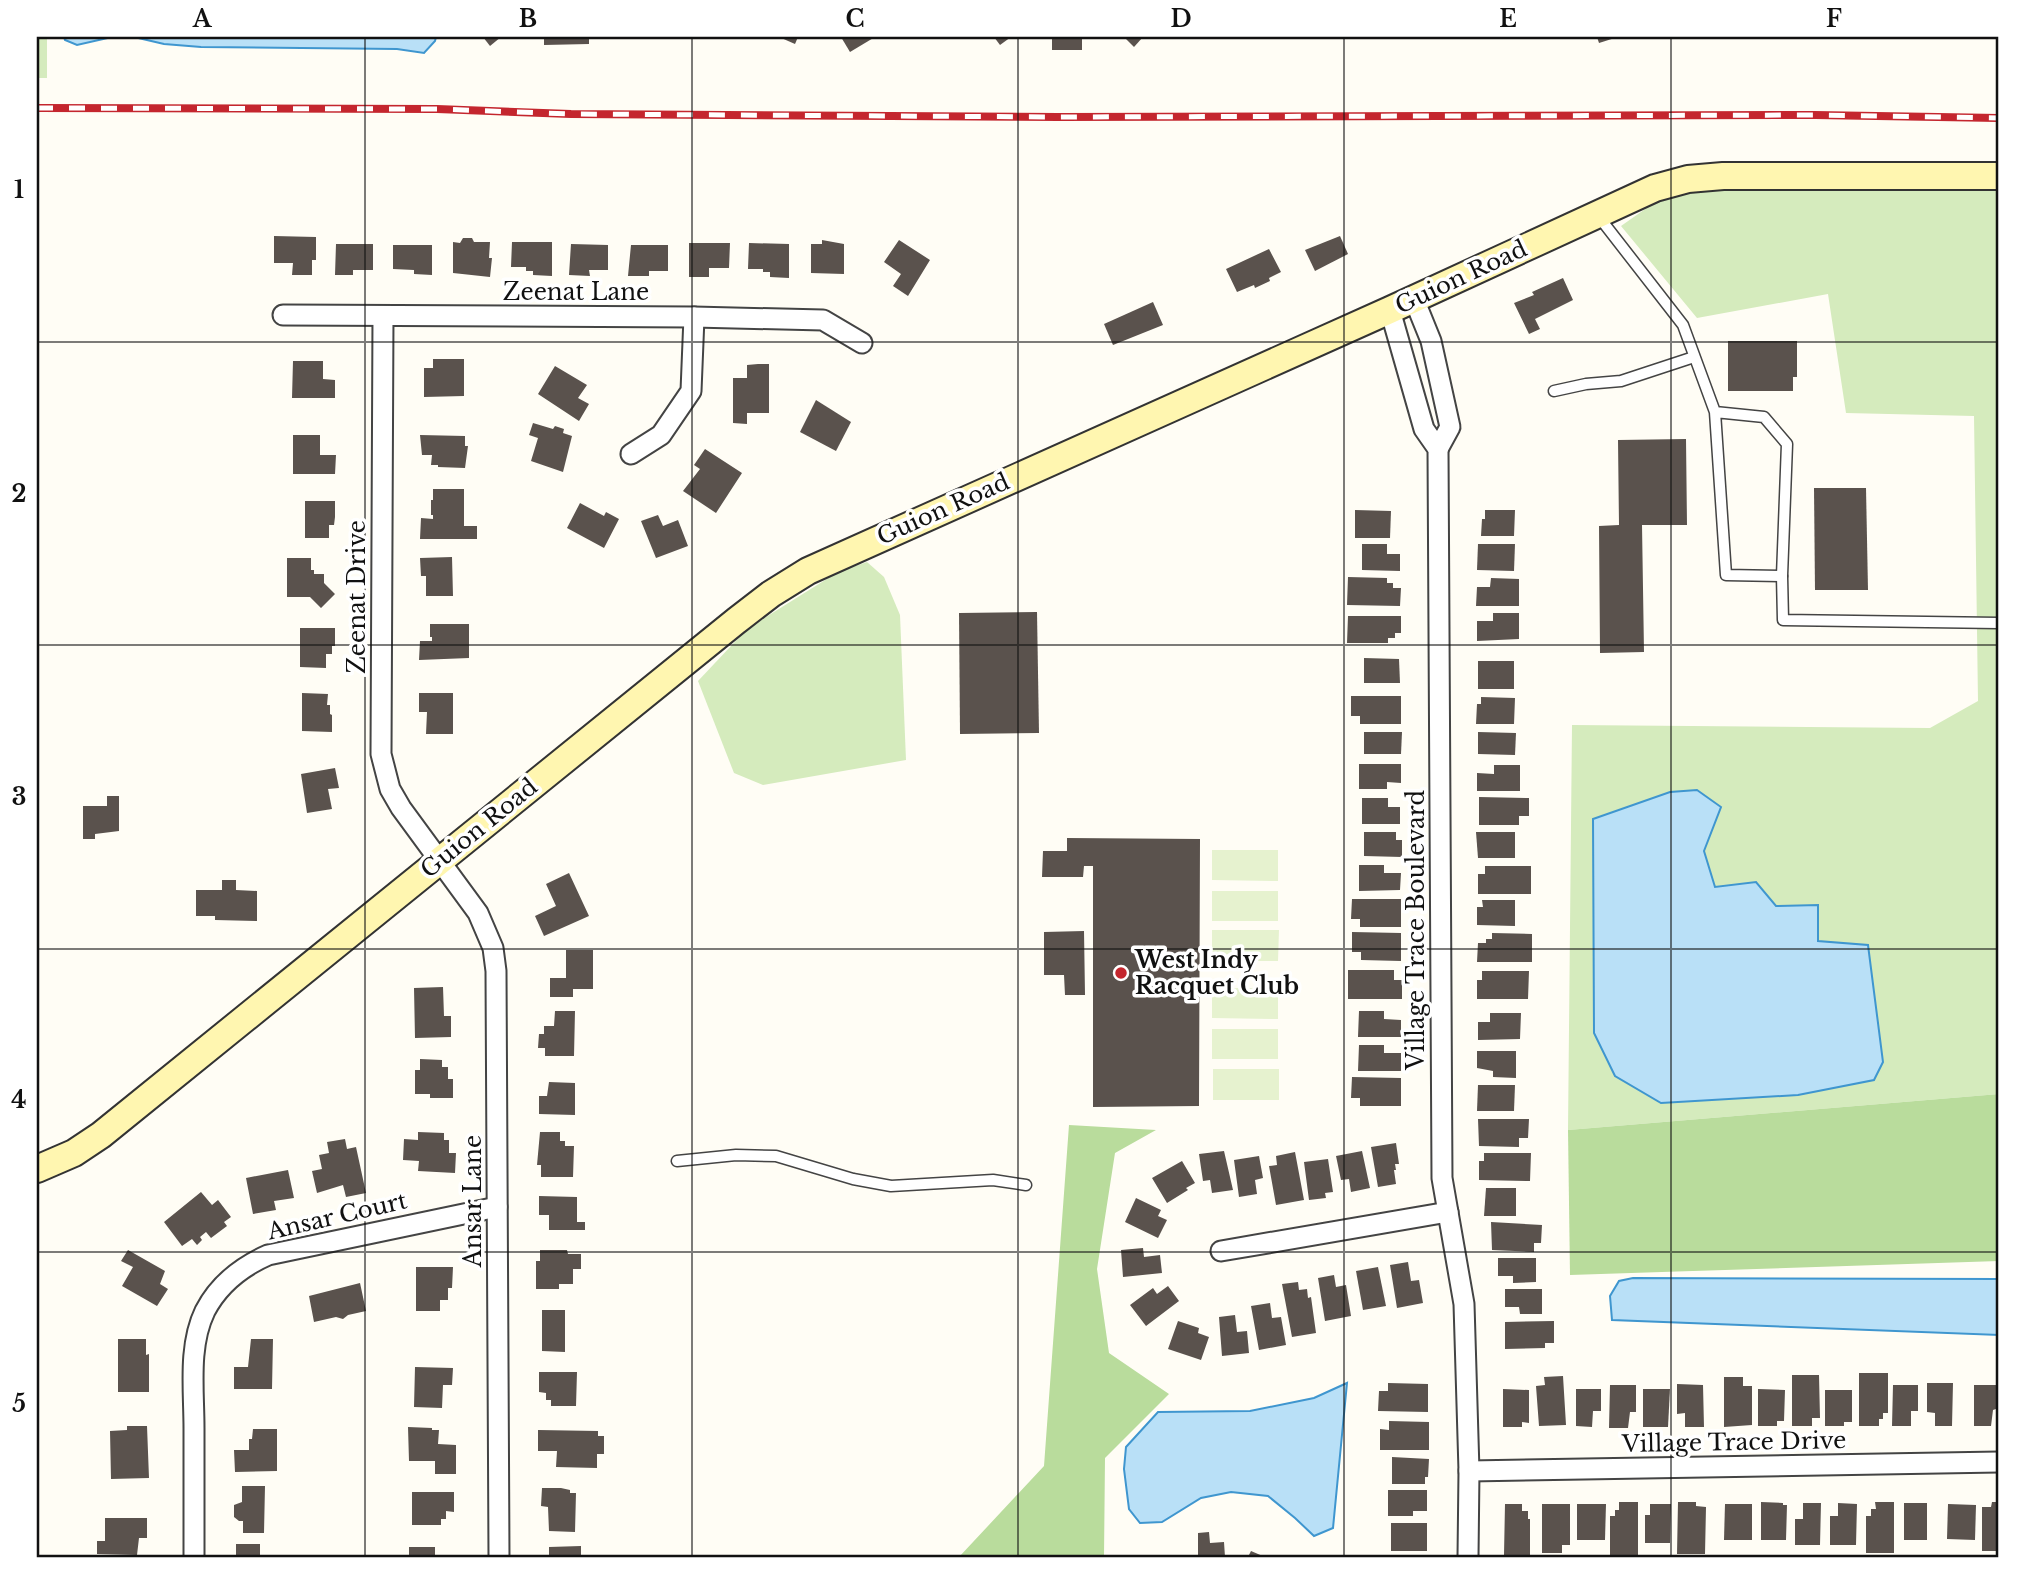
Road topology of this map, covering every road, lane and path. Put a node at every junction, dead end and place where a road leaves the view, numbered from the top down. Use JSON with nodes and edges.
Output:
{"nodes":[{"id":1,"x":1999,"y":176,"type":"edge"},
{"id":2,"x":1596,"y":214,"type":"junction"},
{"id":3,"x":1414,"y":299,"type":"junction"},
{"id":4,"x":1391,"y":310,"type":"junction"},
{"id":5,"x":283,"y":315,"type":"dead end"},
{"id":6,"x":383,"y":316,"type":"junction"},
{"id":7,"x":694,"y":317,"type":"junction"},
{"id":8,"x":862,"y":343,"type":"dead end"},
{"id":9,"x":1694,"y":357,"type":"junction"},
{"id":10,"x":1554,"y":391,"type":"dead end"},
{"id":11,"x":1715,"y":412,"type":"junction"},
{"id":12,"x":1438,"y":449,"type":"junction"},
{"id":13,"x":631,"y":454,"type":"dead end"},
{"id":14,"x":1782,"y":576,"type":"junction"},
{"id":15,"x":1999,"y":623,"type":"edge"},
{"id":16,"x":438,"y":861,"type":"junction"},
{"id":17,"x":677,"y":1161,"type":"dead end"},
{"id":18,"x":37,"y":1168,"type":"edge"},
{"id":19,"x":1026,"y":1185,"type":"dead end"},
{"id":20,"x":497,"y":1207,"type":"junction"},
{"id":21,"x":1448,"y":1212,"type":"junction"},
{"id":22,"x":1221,"y":1251,"type":"dead end"},
{"id":23,"x":1999,"y":1462,"type":"edge"},
{"id":24,"x":1469,"y":1471,"type":"junction"},
{"id":25,"x":194,"y":1557,"type":"edge"},
{"id":26,"x":499,"y":1557,"type":"edge"},
{"id":27,"x":1468,"y":1557,"type":"edge"}],
"edges":[{"from":1,"to":2,"type":"street","name":"Guion Road"},
{"from":2,"to":3,"type":"street","name":"Guion Road"},
{"from":2,"to":9,"type":"lane"},
{"from":3,"to":4,"type":"street","name":"Guion Road"},
{"from":3,"to":12,"type":"street"},
{"from":4,"to":12,"type":"street","name":"Village Trace Boulevard"},
{"from":4,"to":16,"type":"street","name":"Guion Road"},
{"from":5,"to":6,"type":"street","name":"Zeenat Lane"},
{"from":6,"to":7,"type":"street","name":"Zeenat Lane"},
{"from":6,"to":16,"type":"street","name":"Zeenat Drive"},
{"from":7,"to":8,"type":"street","name":"Zeenat Lane"},
{"from":7,"to":13,"type":"street"},
{"from":9,"to":10,"type":"lane"},
{"from":9,"to":11,"type":"lane"},
{"from":11,"to":14,"type":"lane"},
{"from":11,"to":14,"type":"lane"},
{"from":12,"to":21,"type":"street","name":"Village Trace Boulevard"},
{"from":14,"to":15,"type":"lane"},
{"from":16,"to":18,"type":"street","name":"Guion Road"},
{"from":16,"to":20,"type":"street","name":"Ansar Lane"},
{"from":17,"to":19,"type":"lane"},
{"from":20,"to":25,"type":"street","name":"Ansar Court"},
{"from":20,"to":26,"type":"street","name":"Ansar Lane"},
{"from":21,"to":22,"type":"street"},
{"from":21,"to":24,"type":"street","name":"Village Trace Boulevard"},
{"from":23,"to":24,"type":"street","name":"Village Trace Drive"},
{"from":24,"to":27,"type":"street","name":"Village Trace Boulevard"}]}
